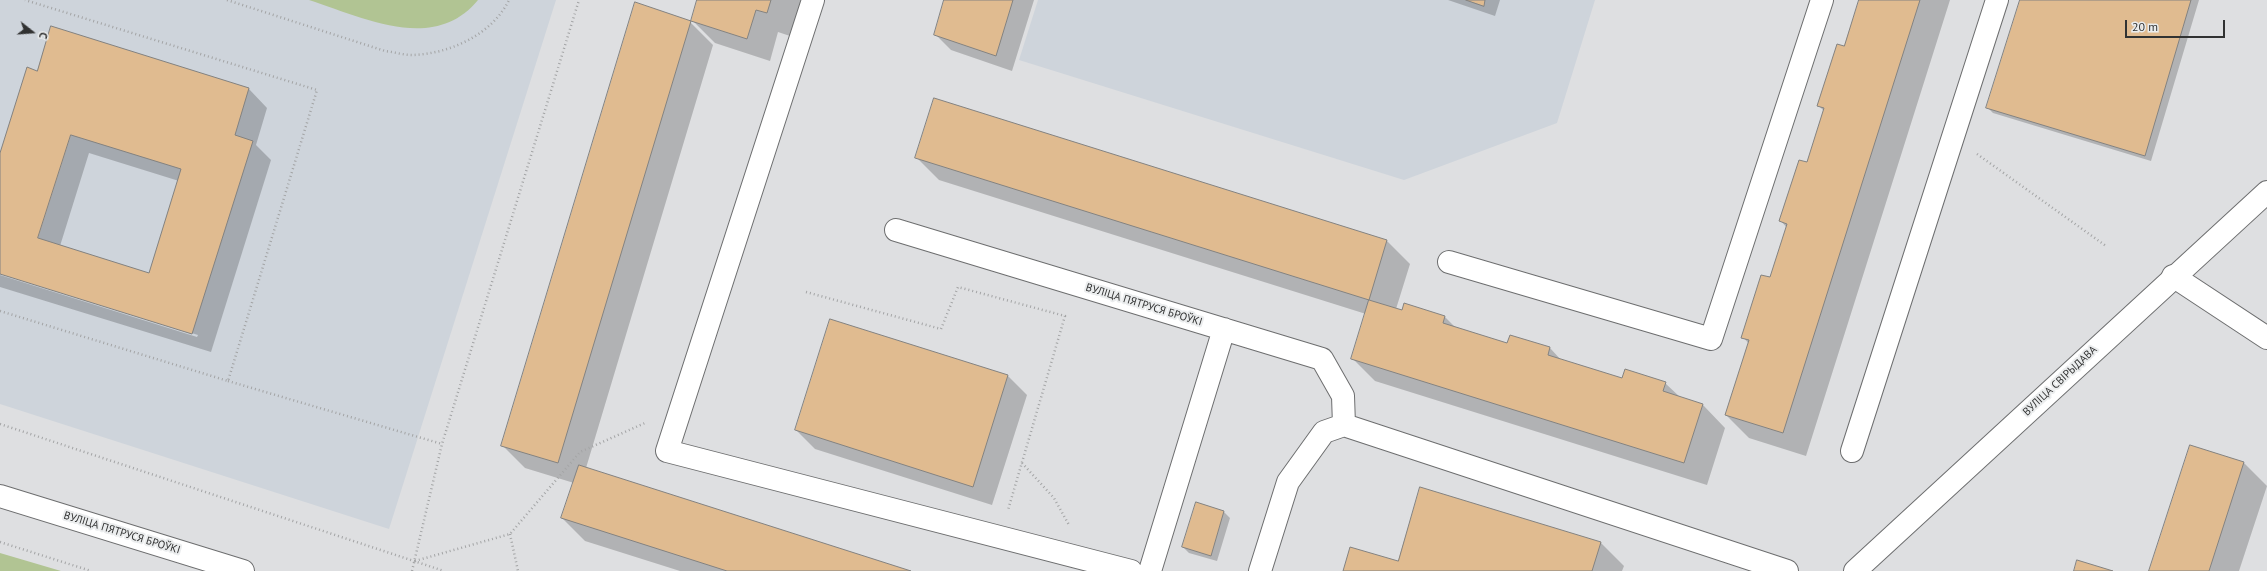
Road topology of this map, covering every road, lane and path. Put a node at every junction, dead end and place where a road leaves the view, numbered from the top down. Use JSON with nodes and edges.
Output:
{"nodes":[{"id":1,"x":25,"y":0,"type":"edge"},
{"id":2,"x":227,"y":0,"type":"edge"},
{"id":3,"x":509,"y":0,"type":"edge"},
{"id":4,"x":579,"y":0,"type":"edge"},
{"id":5,"x":812,"y":0,"type":"edge"},
{"id":6,"x":1822,"y":0,"type":"edge"},
{"id":7,"x":1997,"y":0,"type":"edge"},
{"id":8,"x":1974,"y":152,"type":"dead end"},
{"id":9,"x":2267,"y":192,"type":"edge"},
{"id":10,"x":896,"y":230,"type":"dead end"},
{"id":11,"x":2106,"y":246,"type":"dead end"},
{"id":12,"x":1449,"y":262,"type":"dead end"},
{"id":13,"x":2174,"y":276,"type":"junction"},
{"id":14,"x":806,"y":292,"type":"dead end"},
{"id":15,"x":0,"y":311,"type":"edge"},
{"id":16,"x":1224,"y":328,"type":"junction"},
{"id":17,"x":2267,"y":338,"type":"edge"},
{"id":18,"x":228,"y":382,"type":"junction"},
{"id":19,"x":677,"y":421,"type":"junction"},
{"id":20,"x":0,"y":424,"type":"edge"},
{"id":21,"x":1344,"y":425,"type":"junction"},
{"id":22,"x":442,"y":444,"type":"junction"},
{"id":23,"x":1852,"y":451,"type":"dead end"},
{"id":24,"x":1022,"y":463,"type":"junction"},
{"id":25,"x":0,"y":496,"type":"edge"},
{"id":26,"x":1006,"y":518,"type":"dead end"},
{"id":27,"x":510,"y":534,"type":"junction"},
{"id":28,"x":0,"y":542,"type":"edge"},
{"id":29,"x":1089,"y":560,"type":"junction"},
{"id":30,"x":415,"y":561,"type":"junction"},
{"id":31,"x":91,"y":571,"type":"edge"},
{"id":32,"x":243,"y":571,"type":"edge"},
{"id":33,"x":412,"y":571,"type":"edge"},
{"id":34,"x":444,"y":571,"type":"edge"},
{"id":35,"x":518,"y":571,"type":"edge"},
{"id":36,"x":1131,"y":571,"type":"edge"},
{"id":37,"x":1150,"y":571,"type":"edge"},
{"id":38,"x":1260,"y":571,"type":"edge"},
{"id":39,"x":1787,"y":571,"type":"edge"},
{"id":40,"x":1855,"y":571,"type":"edge"}],
"edges":[{"from":1,"to":18,"type":"path"},
{"from":2,"to":3,"type":"path"},
{"from":4,"to":22,"type":"path"},
{"from":5,"to":19,"type":"main road"},
{"from":6,"to":12,"type":"main road"},
{"from":7,"to":23,"type":"main road"},
{"from":8,"to":11,"type":"path"},
{"from":9,"to":13,"type":"main road","name":"ВУЛІЦА СВІРЫДАВА"},
{"from":10,"to":16,"type":"main road","name":"ВУЛІЦА ПЯТРУСЯ БРОЎКІ"},
{"from":13,"to":17,"type":"main road"},
{"from":13,"to":40,"type":"main road","name":"ВУЛІЦА СВІРЫДАВА"},
{"from":14,"to":24,"type":"path"},
{"from":15,"to":18,"type":"path"},
{"from":16,"to":21,"type":"main road","name":"ВУЛІЦА ПЯТРУСЯ БРОЎКІ"},
{"from":16,"to":37,"type":"main road"},
{"from":18,"to":22,"type":"path"},
{"from":19,"to":27,"type":"path"},
{"from":19,"to":29,"type":"main road"},
{"from":20,"to":30,"type":"path"},
{"from":21,"to":38,"type":"main road"},
{"from":21,"to":39,"type":"main road"},
{"from":22,"to":30,"type":"path"},
{"from":24,"to":26,"type":"path"},
{"from":24,"to":29,"type":"path"},
{"from":25,"to":32,"type":"main road","name":"ВУЛІЦА ПЯТРУСЯ БРОЎКІ"},
{"from":27,"to":30,"type":"path"},
{"from":27,"to":35,"type":"path"},
{"from":28,"to":31,"type":"path"},
{"from":29,"to":36,"type":"main road"},
{"from":30,"to":33,"type":"path"},
{"from":30,"to":34,"type":"path"}]}
